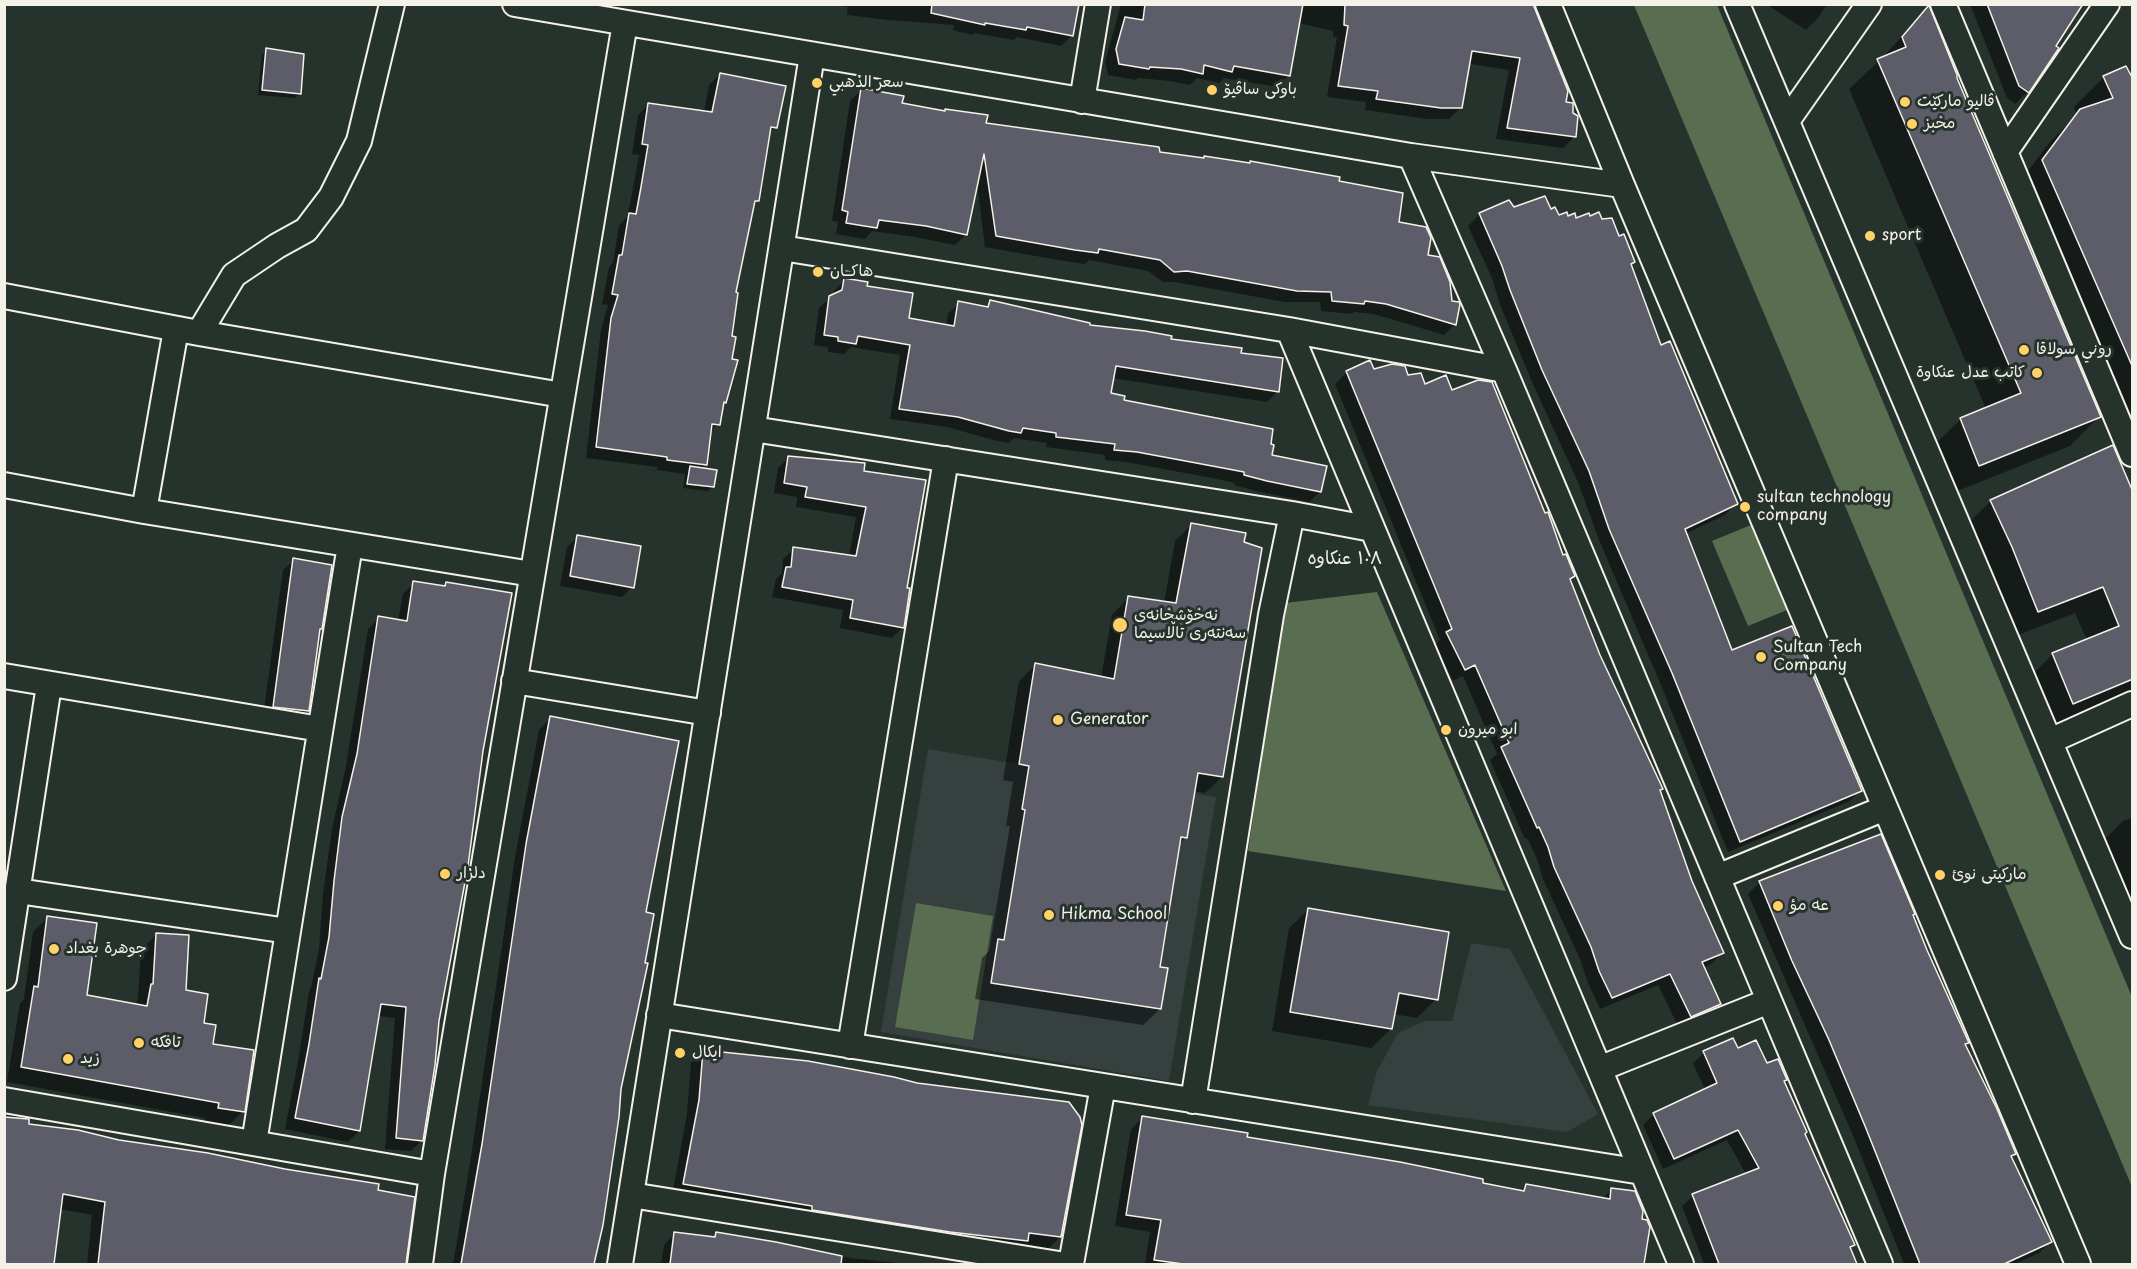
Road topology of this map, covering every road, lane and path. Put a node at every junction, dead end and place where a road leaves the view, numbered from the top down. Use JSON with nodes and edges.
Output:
{"nodes":[{"id":1,"x":392,"y":4,"type":"edge"},
{"id":2,"x":515,"y":4,"type":"edge"},
{"id":3,"x":1098,"y":4,"type":"edge"},
{"id":4,"x":1548,"y":4,"type":"edge"},
{"id":5,"x":1737,"y":4,"type":"edge"},
{"id":6,"x":1869,"y":4,"type":"edge"},
{"id":7,"x":1943,"y":4,"type":"edge"},
{"id":8,"x":2107,"y":4,"type":"edge"},
{"id":9,"x":574,"y":9,"type":"edge"},
{"id":10,"x":625,"y":23,"type":"junction"},
{"id":11,"x":812,"y":55,"type":"junction"},
{"id":12,"x":1082,"y":100,"type":"junction"},
{"id":13,"x":1787,"y":121,"type":"junction"},
{"id":14,"x":2005,"y":152,"type":"junction"},
{"id":15,"x":1411,"y":156,"type":"junction"},
{"id":16,"x":1622,"y":185,"type":"junction"},
{"id":17,"x":782,"y":248,"type":"junction"},
{"id":18,"x":4,"y":296,"type":"edge"},
{"id":19,"x":1288,"y":330,"type":"junction"},
{"id":20,"x":188,"y":331,"type":"junction"},
{"id":21,"x":1503,"y":370,"type":"junction"},
{"id":22,"x":562,"y":395,"type":"junction"},
{"id":23,"x":753,"y":429,"type":"junction"},
{"id":24,"x":2133,"y":454,"type":"edge"},
{"id":25,"x":946,"y":459,"type":"junction"},
{"id":26,"x":4,"y":485,"type":"edge"},
{"id":27,"x":144,"y":511,"type":"junction"},
{"id":28,"x":1292,"y":514,"type":"junction"},
{"id":29,"x":1372,"y":529,"type":"junction"},
{"id":30,"x":350,"y":545,"type":"junction"},
{"id":31,"x":532,"y":574,"type":"junction"},
{"id":32,"x":4,"y":676,"type":"edge"},
{"id":33,"x":514,"y":681,"type":"junction"},
{"id":34,"x":49,"y":685,"type":"junction"},
{"id":35,"x":2133,"y":704,"type":"edge"},
{"id":36,"x":708,"y":712,"type":"junction"},
{"id":37,"x":320,"y":729,"type":"junction"},
{"id":38,"x":2050,"y":741,"type":"junction"},
{"id":39,"x":1885,"y":808,"type":"junction"},
{"id":40,"x":1717,"y":877,"type":"junction"},
{"id":41,"x":18,"y":891,"type":"junction"},
{"id":42,"x":288,"y":931,"type":"junction"},
{"id":43,"x":2133,"y":936,"type":"edge"},
{"id":44,"x":4,"y":978,"type":"edge"},
{"id":45,"x":1769,"y":1000,"type":"junction"},
{"id":46,"x":659,"y":1015,"type":"junction"},
{"id":47,"x":850,"y":1046,"type":"junction"},
{"id":48,"x":1599,"y":1069,"type":"junction"},
{"id":49,"x":1103,"y":1086,"type":"junction"},
{"id":50,"x":4,"y":1100,"type":"edge"},
{"id":51,"x":1193,"y":1101,"type":"junction"},
{"id":52,"x":254,"y":1143,"type":"junction"},
{"id":53,"x":1642,"y":1172,"type":"junction"},
{"id":54,"x":432,"y":1174,"type":"junction"},
{"id":55,"x":631,"y":1195,"type":"junction"},
{"id":56,"x":420,"y":1264,"type":"edge"},
{"id":57,"x":620,"y":1264,"type":"edge"},
{"id":58,"x":1059,"y":1264,"type":"edge"},
{"id":59,"x":1071,"y":1264,"type":"edge"},
{"id":60,"x":1681,"y":1264,"type":"edge"},
{"id":61,"x":1880,"y":1264,"type":"edge"},
{"id":62,"x":2078,"y":1264,"type":"edge"}],
"edges":[{"from":1,"to":20,"type":"street"},
{"from":2,"to":9,"type":"street"},
{"from":3,"to":12,"type":"street"},
{"from":4,"to":16,"type":"street"},
{"from":5,"to":13,"type":"street"},
{"from":6,"to":13,"type":"street"},
{"from":7,"to":14,"type":"street"},
{"from":8,"to":14,"type":"street"},
{"from":9,"to":10,"type":"street"},
{"from":10,"to":11,"type":"street"},
{"from":10,"to":22,"type":"street"},
{"from":11,"to":12,"type":"street"},
{"from":11,"to":17,"type":"street"},
{"from":12,"to":15,"type":"street"},
{"from":13,"to":38,"type":"street"},
{"from":14,"to":24,"type":"street"},
{"from":15,"to":16,"type":"street"},
{"from":15,"to":21,"type":"street"},
{"from":16,"to":39,"type":"street"},
{"from":17,"to":19,"type":"street"},
{"from":17,"to":23,"type":"street"},
{"from":18,"to":20,"type":"street"},
{"from":19,"to":21,"type":"street"},
{"from":19,"to":29,"type":"street"},
{"from":20,"to":22,"type":"street"},
{"from":20,"to":27,"type":"street"},
{"from":21,"to":40,"type":"street"},
{"from":22,"to":31,"type":"street"},
{"from":23,"to":25,"type":"street"},
{"from":23,"to":36,"type":"street"},
{"from":25,"to":28,"type":"street"},
{"from":25,"to":47,"type":"street"},
{"from":26,"to":27,"type":"street"},
{"from":27,"to":30,"type":"street"},
{"from":28,"to":29,"type":"street"},
{"from":28,"to":51,"type":"street"},
{"from":29,"to":48,"type":"street"},
{"from":30,"to":31,"type":"street"},
{"from":30,"to":37,"type":"street"},
{"from":31,"to":33,"type":"street"},
{"from":32,"to":34,"type":"street"},
{"from":33,"to":36,"type":"street"},
{"from":33,"to":54,"type":"street"},
{"from":34,"to":37,"type":"street"},
{"from":34,"to":41,"type":"street"},
{"from":35,"to":38,"type":"street"},
{"from":36,"to":46,"type":"street"},
{"from":37,"to":42,"type":"street"},
{"from":38,"to":43,"type":"street"},
{"from":39,"to":40,"type":"street"},
{"from":39,"to":62,"type":"street"},
{"from":40,"to":45,"type":"street"},
{"from":41,"to":42,"type":"street"},
{"from":41,"to":44,"type":"street"},
{"from":42,"to":52,"type":"street"},
{"from":45,"to":48,"type":"street"},
{"from":45,"to":61,"type":"street"},
{"from":46,"to":47,"type":"street"},
{"from":46,"to":55,"type":"street"},
{"from":47,"to":49,"type":"street"},
{"from":48,"to":53,"type":"street"},
{"from":49,"to":51,"type":"street"},
{"from":49,"to":59,"type":"street"},
{"from":50,"to":52,"type":"street"},
{"from":51,"to":53,"type":"street"},
{"from":52,"to":54,"type":"street"},
{"from":53,"to":60,"type":"street"},
{"from":54,"to":56,"type":"street"},
{"from":55,"to":57,"type":"street"},
{"from":55,"to":58,"type":"street"}]}
